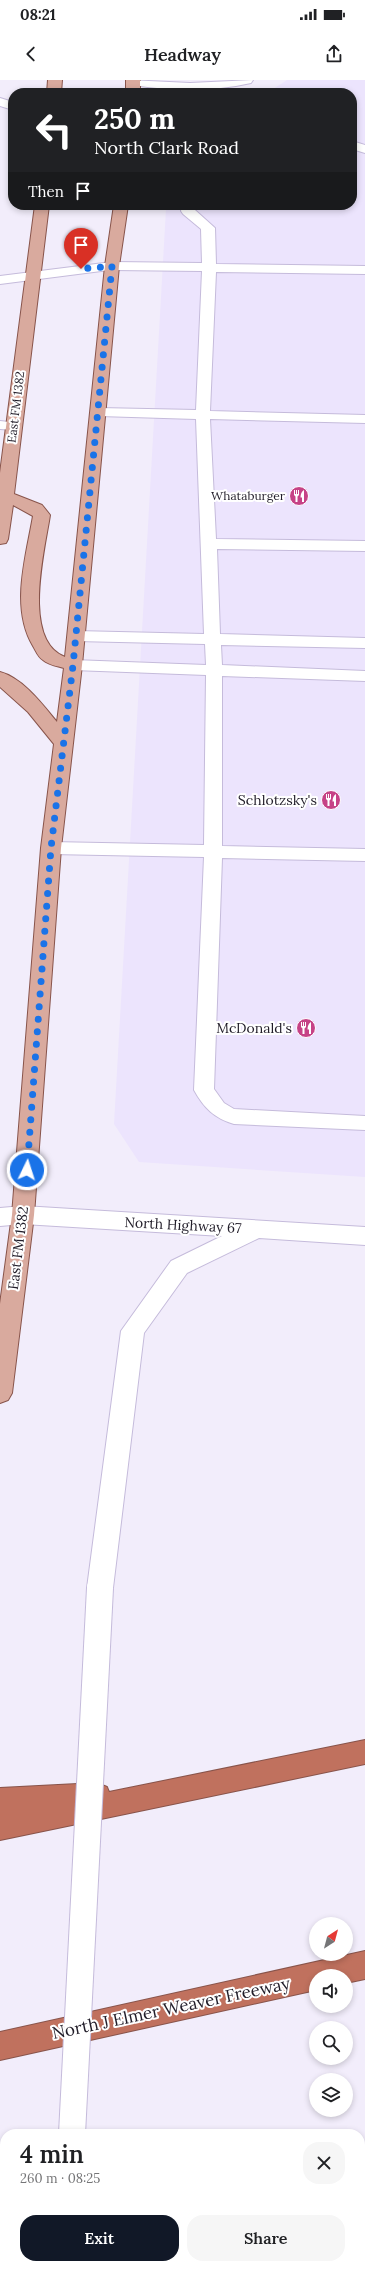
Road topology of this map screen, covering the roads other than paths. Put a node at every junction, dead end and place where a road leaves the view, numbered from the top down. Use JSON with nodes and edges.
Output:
{"nodes":[{"id":1,"x":247,"y":80,"type":"edge"},
{"id":2,"x":133,"y":85,"type":"edge"},
{"id":3,"x":41,"y":210,"type":"edge"},
{"id":4,"x":120,"y":210,"type":"edge"},
{"id":5,"x":188,"y":210,"type":"edge"},
{"id":6,"x":112,"y":266,"type":"junction"},
{"id":7,"x":209,"y":266,"type":"junction"},
{"id":8,"x":365,"y":270,"type":"edge"},
{"id":9,"x":33,"y":274,"type":"junction"},
{"id":10,"x":0,"y":280,"type":"edge"},
{"id":11,"x":99,"y":412,"type":"junction"},
{"id":12,"x":203,"y":415,"type":"junction"},
{"id":13,"x":365,"y":419,"type":"edge"},
{"id":14,"x":7,"y":426,"type":"edge"},
{"id":15,"x":3,"y":496,"type":"edge"},
{"id":16,"x":0,"y":539,"type":"edge"},
{"id":17,"x":208,"y":544,"type":"junction"},
{"id":18,"x":365,"y":546,"type":"edge"},
{"id":19,"x":76,"y":636,"type":"junction"},
{"id":20,"x":212,"y":639,"type":"junction"},
{"id":21,"x":365,"y":643,"type":"edge"},
{"id":22,"x":73,"y":665,"type":"junction"},
{"id":23,"x":214,"y":671,"type":"junction"},
{"id":24,"x":365,"y":676,"type":"edge"},
{"id":25,"x":0,"y":678,"type":"edge"},
{"id":26,"x":63,"y":742,"type":"junction"},
{"id":27,"x":51,"y":848,"type":"junction"},
{"id":28,"x":213,"y":852,"type":"junction"},
{"id":29,"x":365,"y":855,"type":"edge"},
{"id":30,"x":365,"y":1123,"type":"edge"},
{"id":31,"x":23,"y":1216,"type":"junction"},
{"id":32,"x":0,"y":1217,"type":"edge"},
{"id":33,"x":257,"y":1229,"type":"junction"},
{"id":34,"x":365,"y":1236,"type":"edge"},
{"id":35,"x":0,"y":1393,"type":"edge"},
{"id":36,"x":365,"y":1752,"type":"edge"},
{"id":37,"x":170,"y":1792,"type":"junction"},
{"id":38,"x":0,"y":1801,"type":"edge"},
{"id":39,"x":0,"y":1827,"type":"edge"},
{"id":40,"x":365,"y":1965,"type":"edge"},
{"id":41,"x":0,"y":2046,"type":"edge"},
{"id":42,"x":72,"y":2129,"type":"edge"}],
"edges":[{"from":1,"to":2,"type":"lane"},
{"from":3,"to":9,"type":"main road","name":"East FM 1382"},
{"from":4,"to":6,"type":"main road","name":"East FM 1382"},
{"from":5,"to":7,"type":"lane"},
{"from":6,"to":7,"type":"lane"},
{"from":6,"to":9,"type":"main road"},
{"from":6,"to":11,"type":"main road","name":"East FM 1382"},
{"from":7,"to":8,"type":"lane"},
{"from":7,"to":12,"type":"lane"},
{"from":9,"to":10,"type":"main road"},
{"from":9,"to":14,"type":"main road","name":"East FM 1382"},
{"from":11,"to":12,"type":"lane"},
{"from":11,"to":19,"type":"main road","name":"East FM 1382"},
{"from":12,"to":13,"type":"lane"},
{"from":12,"to":17,"type":"lane"},
{"from":14,"to":15,"type":"main road","name":"East FM 1382"},
{"from":15,"to":16,"type":"main road","name":"East FM 1382"},
{"from":15,"to":22,"type":"main road"},
{"from":17,"to":18,"type":"lane"},
{"from":17,"to":20,"type":"lane"},
{"from":19,"to":20,"type":"lane"},
{"from":19,"to":22,"type":"main road","name":"East FM 1382"},
{"from":20,"to":21,"type":"lane"},
{"from":20,"to":23,"type":"lane"},
{"from":22,"to":23,"type":"lane"},
{"from":22,"to":26,"type":"main road","name":"East FM 1382"},
{"from":23,"to":24,"type":"lane"},
{"from":23,"to":28,"type":"lane"},
{"from":25,"to":26,"type":"main road"},
{"from":26,"to":27,"type":"main road","name":"East FM 1382"},
{"from":27,"to":28,"type":"lane"},
{"from":27,"to":31,"type":"main road","name":"East FM 1382"},
{"from":28,"to":29,"type":"lane"},
{"from":28,"to":30,"type":"lane"},
{"from":31,"to":32,"type":"main road","name":"North Highway 67"},
{"from":31,"to":33,"type":"main road","name":"North Highway 67"},
{"from":31,"to":35,"type":"main road","name":"East FM 1382"},
{"from":33,"to":34,"type":"main road","name":"North Highway 67"},
{"from":33,"to":42,"type":"main road","bridge":true},
{"from":36,"to":37,"type":"highway"},
{"from":37,"to":38,"type":"highway"},
{"from":37,"to":39,"type":"highway"},
{"from":40,"to":41,"type":"highway","name":"North J Elmer Weaver Freeway"}]}
